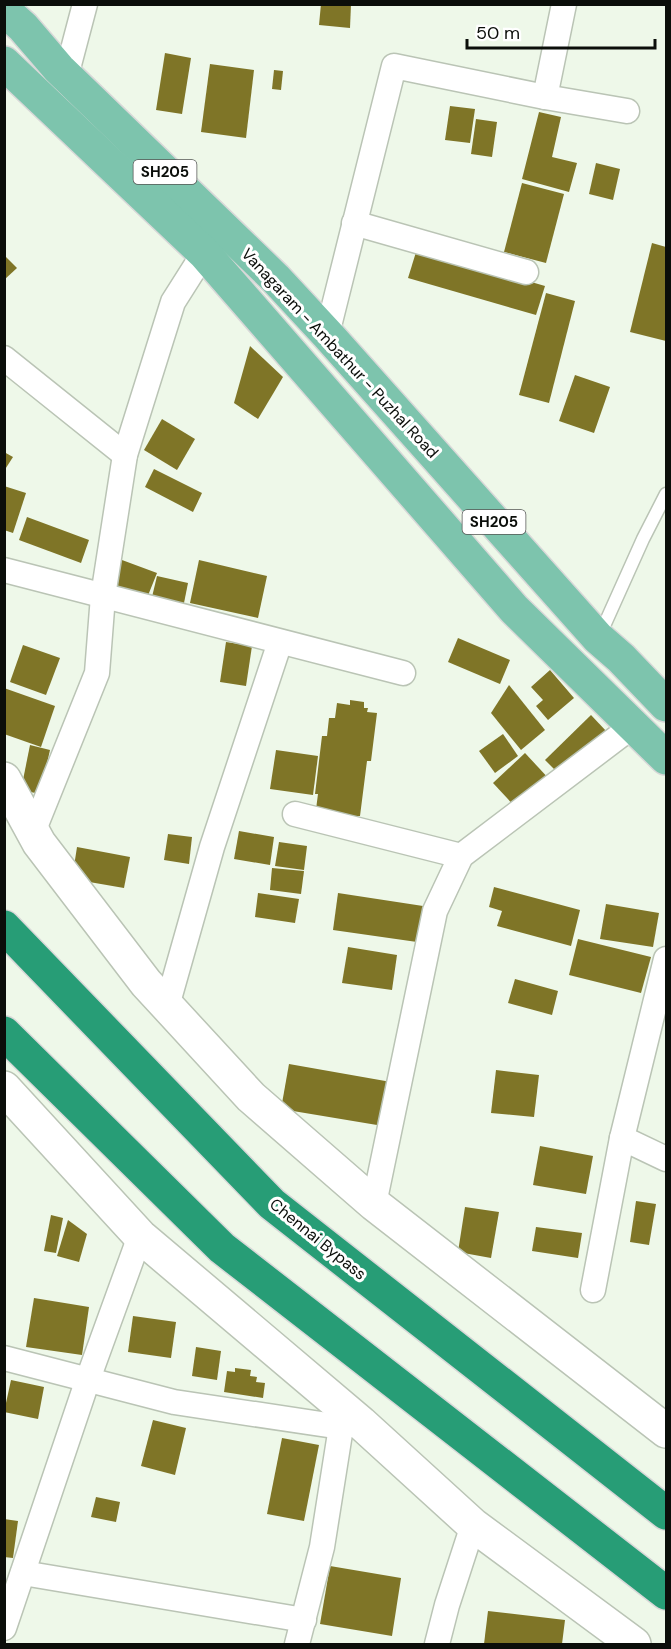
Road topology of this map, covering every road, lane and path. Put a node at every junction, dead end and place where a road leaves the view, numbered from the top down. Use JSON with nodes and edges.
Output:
{"nodes":[{"id":1,"x":86,"y":4,"type":"edge"},
{"id":2,"x":564,"y":4,"type":"edge"},
{"id":3,"x":4,"y":10,"type":"edge"},
{"id":4,"x":4,"y":63,"type":"edge"},
{"id":5,"x":66,"y":76,"type":"junction"},
{"id":6,"x":544,"y":97,"type":"junction"},
{"id":7,"x":627,"y":111,"type":"dead end"},
{"id":8,"x":354,"y":223,"type":"junction"},
{"id":9,"x":204,"y":253,"type":"junction"},
{"id":10,"x":526,"y":272,"type":"dead end"},
{"id":11,"x":327,"y":334,"type":"junction"},
{"id":12,"x":4,"y":358,"type":"edge"},
{"id":13,"x":125,"y":455,"type":"junction"},
{"id":14,"x":666,"y":494,"type":"edge"},
{"id":15,"x":4,"y":570,"type":"edge"},
{"id":16,"x":103,"y":596,"type":"junction"},
{"id":17,"x":598,"y":638,"type":"junction"},
{"id":18,"x":280,"y":642,"type":"junction"},
{"id":19,"x":403,"y":674,"type":"dead end"},
{"id":20,"x":666,"y":705,"type":"edge"},
{"id":21,"x":634,"y":725,"type":"junction"},
{"id":22,"x":666,"y":758,"type":"edge"},
{"id":23,"x":4,"y":779,"type":"edge"},
{"id":24,"x":295,"y":814,"type":"dead end"},
{"id":25,"x":33,"y":832,"type":"junction"},
{"id":26,"x":461,"y":856,"type":"junction"},
{"id":27,"x":4,"y":927,"type":"edge"},
{"id":28,"x":666,"y":959,"type":"edge"},
{"id":29,"x":167,"y":1006,"type":"junction"},
{"id":30,"x":660,"y":1010,"type":"edge"},
{"id":31,"x":4,"y":1033,"type":"edge"},
{"id":32,"x":6,"y":1092,"type":"edge"},
{"id":33,"x":622,"y":1138,"type":"junction"},
{"id":34,"x":666,"y":1159,"type":"edge"},
{"id":35,"x":374,"y":1204,"type":"junction"},
{"id":36,"x":140,"y":1236,"type":"junction"},
{"id":37,"x":593,"y":1290,"type":"dead end"},
{"id":38,"x":4,"y":1358,"type":"edge"},
{"id":39,"x":88,"y":1379,"type":"junction"},
{"id":40,"x":351,"y":1425,"type":"junction"},
{"id":41,"x":666,"y":1431,"type":"edge"},
{"id":42,"x":666,"y":1513,"type":"edge"},
{"id":43,"x":473,"y":1525,"type":"junction"},
{"id":44,"x":23,"y":1573,"type":"junction"},
{"id":45,"x":666,"y":1593,"type":"edge"},
{"id":46,"x":304,"y":1620,"type":"junction"},
{"id":47,"x":4,"y":1628,"type":"edge"},
{"id":48,"x":297,"y":1644,"type":"edge"},
{"id":49,"x":437,"y":1644,"type":"edge"},
{"id":50,"x":634,"y":1644,"type":"edge"}],
"edges":[{"from":1,"to":5,"type":"street"},
{"from":2,"to":6,"type":"street"},
{"from":3,"to":5,"type":"main road","name":"Vanagaram - Ambathur - Puzhal Road","number":"SH205"},
{"from":4,"to":9,"type":"main road"},
{"from":5,"to":11,"type":"main road","name":"Vanagaram - Ambathur - Puzhal Road","number":"SH205"},
{"from":6,"to":7,"type":"street"},
{"from":6,"to":8,"type":"street"},
{"from":8,"to":10,"type":"street"},
{"from":8,"to":11,"type":"street"},
{"from":9,"to":13,"type":"street"},
{"from":9,"to":21,"type":"main road"},
{"from":11,"to":17,"type":"main road","name":"Vanagaram - Ambathur - Puzhal Road","number":"SH205"},
{"from":12,"to":13,"type":"street"},
{"from":13,"to":16,"type":"street"},
{"from":14,"to":17,"type":"lane"},
{"from":15,"to":16,"type":"street"},
{"from":16,"to":18,"type":"street"},
{"from":16,"to":25,"type":"street"},
{"from":17,"to":20,"type":"main road","name":"Vanagaram - Ambathur - Puzhal Road","number":"SH205"},
{"from":18,"to":19,"type":"street"},
{"from":18,"to":29,"type":"street"},
{"from":21,"to":22,"type":"main road"},
{"from":21,"to":26,"type":"street"},
{"from":23,"to":25,"type":"street"},
{"from":24,"to":26,"type":"street"},
{"from":25,"to":29,"type":"street"},
{"from":26,"to":35,"type":"street"},
{"from":27,"to":42,"type":"highway","name":"Chennai Bypass"},
{"from":28,"to":30,"type":"street"},
{"from":29,"to":35,"type":"street"},
{"from":30,"to":33,"type":"street"},
{"from":31,"to":45,"type":"highway"},
{"from":32,"to":36,"type":"street"},
{"from":33,"to":34,"type":"street"},
{"from":33,"to":37,"type":"street"},
{"from":35,"to":41,"type":"street"},
{"from":36,"to":39,"type":"street"},
{"from":36,"to":40,"type":"street"},
{"from":38,"to":39,"type":"street"},
{"from":39,"to":40,"type":"street"},
{"from":39,"to":44,"type":"street"},
{"from":40,"to":43,"type":"street"},
{"from":40,"to":46,"type":"street"},
{"from":43,"to":49,"type":"street"},
{"from":43,"to":50,"type":"street"},
{"from":44,"to":46,"type":"street"},
{"from":44,"to":47,"type":"street"},
{"from":46,"to":48,"type":"street"}]}
